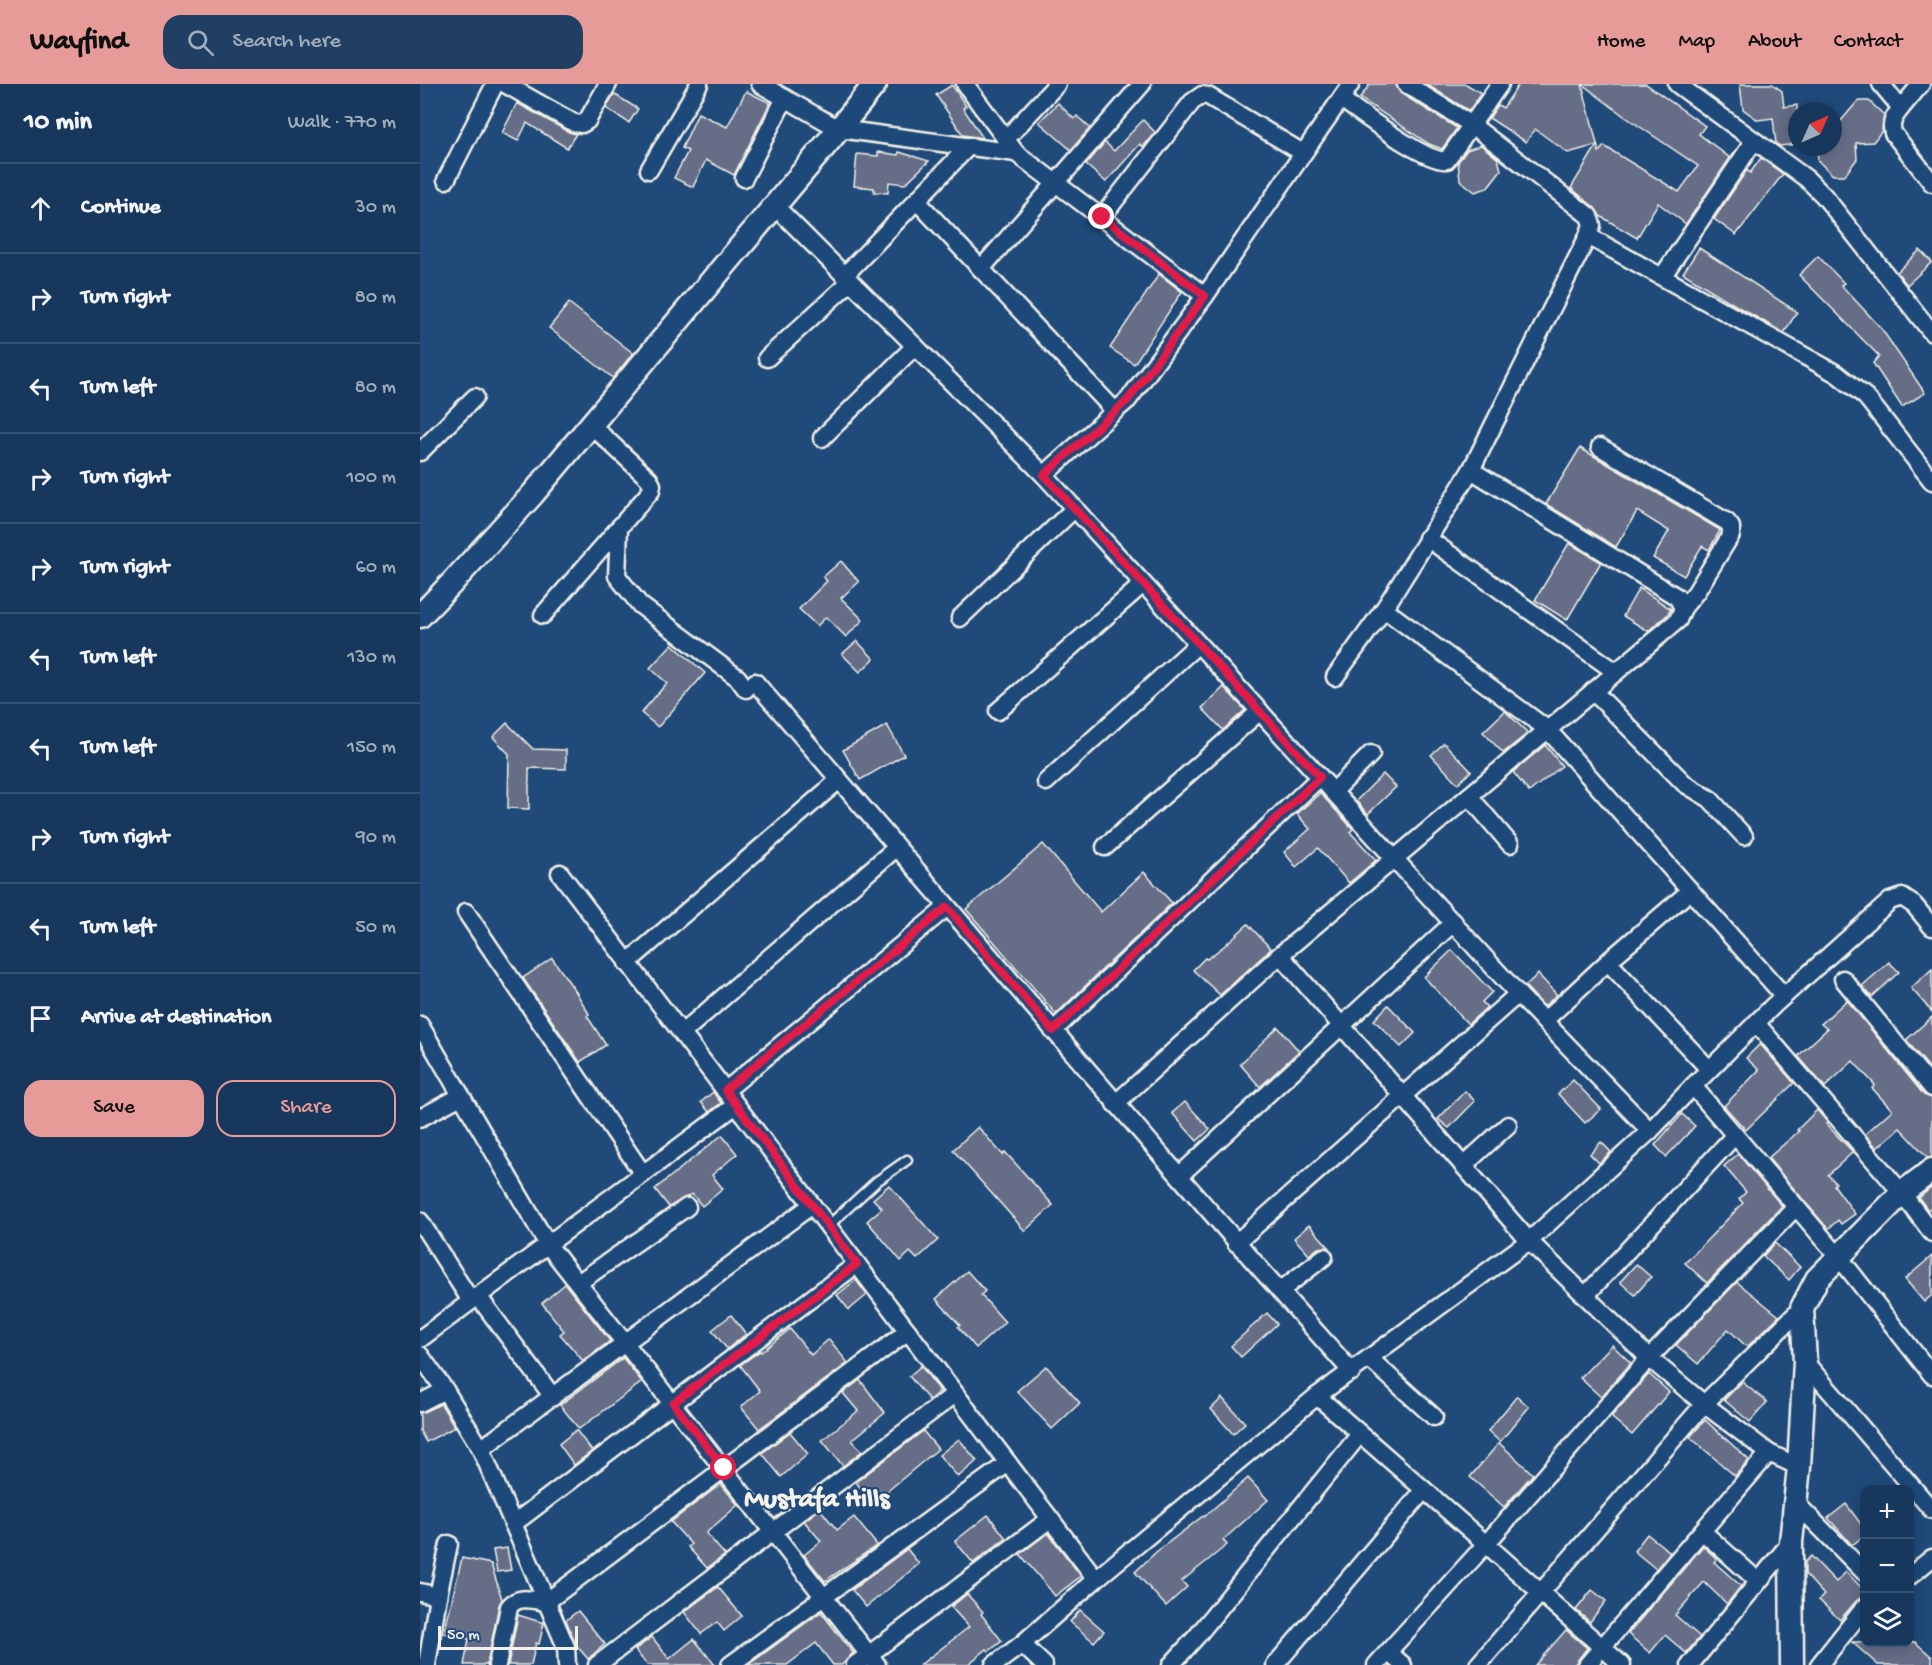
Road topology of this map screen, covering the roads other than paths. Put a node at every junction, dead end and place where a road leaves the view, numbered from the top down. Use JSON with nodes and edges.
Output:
{"nodes":[{"id":1,"x":495,"y":84,"type":"edge"},
{"id":2,"x":505,"y":84,"type":"edge"},
{"id":3,"x":608,"y":84,"type":"edge"},
{"id":4,"x":699,"y":84,"type":"edge"},
{"id":5,"x":874,"y":84,"type":"edge"},
{"id":6,"x":965,"y":84,"type":"edge"},
{"id":7,"x":1057,"y":84,"type":"edge"},
{"id":8,"x":1142,"y":84,"type":"edge"},
{"id":9,"x":1351,"y":84,"type":"edge"},
{"id":10,"x":1406,"y":84,"type":"edge"},
{"id":11,"x":1500,"y":84,"type":"edge"},
{"id":12,"x":1677,"y":84,"type":"edge"},
{"id":13,"x":1881,"y":84,"type":"edge"},
{"id":14,"x":1921,"y":84,"type":"edge"},
{"id":15,"x":766,"y":86,"type":"edge"},
{"id":16,"x":785,"y":98,"type":"junction"},
{"id":17,"x":1341,"y":99,"type":"junction"},
{"id":18,"x":1901,"y":108,"type":"junction"},
{"id":19,"x":1472,"y":124,"type":"junction"},
{"id":20,"x":839,"y":129,"type":"junction"},
{"id":21,"x":1005,"y":140,"type":"junction"},
{"id":22,"x":1754,"y":141,"type":"junction"},
{"id":23,"x":1307,"y":146,"type":"junction"},
{"id":24,"x":968,"y":147,"type":"junction"},
{"id":25,"x":1016,"y":153,"type":"junction"},
{"id":26,"x":649,"y":170,"type":"dead end"},
{"id":27,"x":744,"y":178,"type":"dead end"},
{"id":28,"x":446,"y":180,"type":"dead end"},
{"id":29,"x":1056,"y":183,"type":"junction"},
{"id":30,"x":1932,"y":183,"type":"edge"},
{"id":31,"x":917,"y":201,"type":"junction"},
{"id":32,"x":775,"y":206,"type":"junction"},
{"id":33,"x":1102,"y":217,"type":"junction"},
{"id":34,"x":1588,"y":236,"type":"junction"},
{"id":35,"x":981,"y":268,"type":"junction"},
{"id":36,"x":1662,"y":277,"type":"junction"},
{"id":37,"x":847,"y":279,"type":"junction"},
{"id":38,"x":1205,"y":296,"type":"junction"},
{"id":39,"x":1932,"y":333,"type":"edge"},
{"id":40,"x":915,"y":346,"type":"junction"},
{"id":41,"x":767,"y":358,"type":"dead end"},
{"id":42,"x":475,"y":398,"type":"dead end"},
{"id":43,"x":1115,"y":411,"type":"junction"},
{"id":44,"x":591,"y":424,"type":"junction"},
{"id":45,"x":822,"y":438,"type":"dead end"},
{"id":46,"x":1600,"y":447,"type":"dead end"},
{"id":47,"x":420,"y":453,"type":"edge"},
{"id":48,"x":1471,"y":470,"type":"junction"},
{"id":49,"x":1044,"y":475,"type":"junction"},
{"id":50,"x":1932,"y":481,"type":"edge"},
{"id":51,"x":1075,"y":508,"type":"junction"},
{"id":52,"x":619,"y":528,"type":"junction"},
{"id":53,"x":1428,"y":538,"type":"junction"},
{"id":54,"x":1143,"y":584,"type":"junction"},
{"id":55,"x":1384,"y":609,"type":"junction"},
{"id":56,"x":1683,"y":609,"type":"junction"},
{"id":57,"x":543,"y":615,"type":"dead end"},
{"id":58,"x":420,"y":616,"type":"edge"},
{"id":59,"x":960,"y":618,"type":"dead end"},
{"id":60,"x":1198,"y":644,"type":"junction"},
{"id":61,"x":1616,"y":672,"type":"junction"},
{"id":62,"x":1335,"y":677,"type":"dead end"},
{"id":63,"x":1593,"y":691,"type":"junction"},
{"id":64,"x":998,"y":711,"type":"dead end"},
{"id":65,"x":1260,"y":711,"type":"junction"},
{"id":66,"x":1547,"y":729,"type":"junction"},
{"id":67,"x":1371,"y":754,"type":"dead end"},
{"id":68,"x":1320,"y":777,"type":"junction"},
{"id":69,"x":839,"y":780,"type":"junction"},
{"id":70,"x":1046,"y":782,"type":"dead end"},
{"id":71,"x":1333,"y":792,"type":"junction"},
{"id":72,"x":1469,"y":796,"type":"junction"},
{"id":73,"x":1744,"y":836,"type":"dead end"},
{"id":74,"x":1510,"y":844,"type":"dead end"},
{"id":75,"x":1105,"y":847,"type":"dead end"},
{"id":76,"x":896,"y":848,"type":"junction"},
{"id":77,"x":1394,"y":859,"type":"junction"},
{"id":78,"x":560,"y":873,"type":"dead end"},
{"id":79,"x":1690,"y":891,"type":"junction"},
{"id":80,"x":947,"y":907,"type":"junction"},
{"id":81,"x":466,"y":912,"type":"dead end"},
{"id":82,"x":1454,"y":922,"type":"junction"},
{"id":83,"x":1932,"y":927,"type":"edge"},
{"id":84,"x":1280,"y":955,"type":"junction"},
{"id":85,"x":1608,"y":962,"type":"junction"},
{"id":86,"x":627,"y":963,"type":"junction"},
{"id":87,"x":1843,"y":979,"type":"dead end"},
{"id":88,"x":1518,"y":994,"type":"junction"},
{"id":89,"x":1784,"y":996,"type":"junction"},
{"id":90,"x":1544,"y":1021,"type":"junction"},
{"id":91,"x":1756,"y":1023,"type":"junction"},
{"id":92,"x":420,"y":1025,"type":"edge"},
{"id":93,"x":1340,"y":1026,"type":"junction"},
{"id":94,"x":1053,"y":1031,"type":"junction"},
{"id":95,"x":682,"y":1033,"type":"junction"},
{"id":96,"x":426,"y":1049,"type":"edge"},
{"id":97,"x":1709,"y":1070,"type":"junction"},
{"id":98,"x":1693,"y":1086,"type":"junction"},
{"id":99,"x":1932,"y":1088,"type":"edge"},
{"id":100,"x":725,"y":1090,"type":"junction"},
{"id":101,"x":461,"y":1096,"type":"junction"},
{"id":102,"x":1403,"y":1098,"type":"junction"},
{"id":103,"x":1115,"y":1104,"type":"junction"},
{"id":104,"x":736,"y":1105,"type":"junction"},
{"id":105,"x":420,"y":1118,"type":"edge"},
{"id":106,"x":1508,"y":1125,"type":"dead end"},
{"id":107,"x":1650,"y":1131,"type":"junction"},
{"id":108,"x":1735,"y":1135,"type":"junction"},
{"id":109,"x":907,"y":1160,"type":"dead end"},
{"id":110,"x":1463,"y":1166,"type":"junction"},
{"id":111,"x":1932,"y":1170,"type":"edge"},
{"id":112,"x":643,"y":1174,"type":"junction"},
{"id":113,"x":1180,"y":1175,"type":"junction"},
{"id":114,"x":1902,"y":1193,"type":"junction"},
{"id":115,"x":812,"y":1205,"type":"junction"},
{"id":116,"x":687,"y":1207,"type":"dead end"},
{"id":117,"x":1796,"y":1207,"type":"junction"},
{"id":118,"x":420,"y":1221,"type":"edge"},
{"id":119,"x":828,"y":1226,"type":"junction"},
{"id":120,"x":1932,"y":1233,"type":"edge"},
{"id":121,"x":1529,"y":1241,"type":"junction"},
{"id":122,"x":1236,"y":1243,"type":"junction"},
{"id":123,"x":548,"y":1245,"type":"junction"},
{"id":124,"x":1324,"y":1257,"type":"dead end"},
{"id":125,"x":1839,"y":1257,"type":"junction"},
{"id":126,"x":857,"y":1264,"type":"junction"},
{"id":127,"x":578,"y":1283,"type":"junction"},
{"id":128,"x":1280,"y":1292,"type":"junction"},
{"id":129,"x":1585,"y":1296,"type":"junction"},
{"id":130,"x":475,"y":1298,"type":"junction"},
{"id":131,"x":1802,"y":1308,"type":"junction"},
{"id":132,"x":908,"y":1331,"type":"junction"},
{"id":133,"x":420,"y":1339,"type":"edge"},
{"id":134,"x":626,"y":1343,"type":"junction"},
{"id":135,"x":420,"y":1355,"type":"edge"},
{"id":136,"x":1649,"y":1358,"type":"junction"},
{"id":137,"x":1370,"y":1359,"type":"junction"},
{"id":138,"x":1804,"y":1362,"type":"junction"},
{"id":139,"x":1352,"y":1372,"type":"junction"},
{"id":140,"x":1932,"y":1375,"type":"edge"},
{"id":141,"x":445,"y":1389,"type":"junction"},
{"id":142,"x":955,"y":1394,"type":"junction"},
{"id":143,"x":1317,"y":1396,"type":"junction"},
{"id":144,"x":553,"y":1397,"type":"junction"},
{"id":145,"x":420,"y":1403,"type":"edge"},
{"id":146,"x":673,"y":1403,"type":"junction"},
{"id":147,"x":1704,"y":1404,"type":"junction"},
{"id":148,"x":1434,"y":1417,"type":"dead end"},
{"id":149,"x":1360,"y":1434,"type":"junction"},
{"id":150,"x":481,"y":1449,"type":"junction"},
{"id":151,"x":1769,"y":1453,"type":"junction"},
{"id":152,"x":1008,"y":1463,"type":"junction"},
{"id":153,"x":1799,"y":1467,"type":"junction"},
{"id":154,"x":724,"y":1468,"type":"junction"},
{"id":155,"x":1424,"y":1490,"type":"junction"},
{"id":156,"x":1796,"y":1502,"type":"junction"},
{"id":157,"x":1932,"y":1510,"type":"edge"},
{"id":158,"x":1050,"y":1519,"type":"junction"},
{"id":159,"x":513,"y":1524,"type":"junction"},
{"id":160,"x":1702,"y":1531,"type":"junction"},
{"id":161,"x":773,"y":1532,"type":"junction"},
{"id":162,"x":1791,"y":1542,"type":"junction"},
{"id":163,"x":448,"y":1544,"type":"dead end"},
{"id":164,"x":1486,"y":1544,"type":"junction"},
{"id":165,"x":1932,"y":1558,"type":"edge"},
{"id":166,"x":1860,"y":1568,"type":"edge"},
{"id":167,"x":1914,"y":1573,"type":"edge"},
{"id":168,"x":1096,"y":1579,"type":"junction"},
{"id":169,"x":1758,"y":1581,"type":"junction"},
{"id":170,"x":420,"y":1592,"type":"edge"},
{"id":171,"x":1540,"y":1592,"type":"junction"},
{"id":172,"x":438,"y":1596,"type":"junction"},
{"id":173,"x":824,"y":1597,"type":"junction"},
{"id":174,"x":546,"y":1602,"type":"junction"},
{"id":175,"x":1860,"y":1613,"type":"edge"},
{"id":176,"x":1022,"y":1644,"type":"junction"},
{"id":177,"x":1602,"y":1648,"type":"junction"},
{"id":178,"x":1388,"y":1652,"type":"junction"},
{"id":179,"x":867,"y":1662,"type":"edge"},
{"id":180,"x":427,"y":1665,"type":"edge"},
{"id":181,"x":497,"y":1665,"type":"edge"},
{"id":182,"x":567,"y":1665,"type":"edge"},
{"id":183,"x":597,"y":1665,"type":"edge"},
{"id":184,"x":730,"y":1665,"type":"edge"},
{"id":185,"x":994,"y":1665,"type":"edge"},
{"id":186,"x":1044,"y":1665,"type":"edge"},
{"id":187,"x":1171,"y":1665,"type":"edge"},
{"id":188,"x":1275,"y":1665,"type":"edge"},
{"id":189,"x":1376,"y":1665,"type":"edge"},
{"id":190,"x":1403,"y":1665,"type":"edge"},
{"id":191,"x":1478,"y":1665,"type":"edge"},
{"id":192,"x":1587,"y":1665,"type":"edge"},
{"id":193,"x":1622,"y":1665,"type":"edge"},
{"id":194,"x":1690,"y":1665,"type":"edge"},
{"id":195,"x":1792,"y":1665,"type":"edge"},
{"id":196,"x":1819,"y":1665,"type":"edge"}],
"edges":[{"from":1,"to":28,"type":"street"},
{"from":2,"to":3,"type":"street"},
{"from":4,"to":26,"type":"street"},
{"from":5,"to":20,"type":"street"},
{"from":6,"to":21,"type":"street"},
{"from":7,"to":21,"type":"street"},
{"from":8,"to":29,"type":"street"},
{"from":9,"to":17,"type":"street"},
{"from":10,"to":19,"type":"street"},
{"from":11,"to":19,"type":"street"},
{"from":12,"to":22,"type":"street"},
{"from":13,"to":18,"type":"street"},
{"from":14,"to":18,"type":"street"},
{"from":15,"to":16,"type":"street"},
{"from":16,"to":20,"type":"street"},
{"from":16,"to":27,"type":"street"},
{"from":17,"to":19,"type":"street"},
{"from":17,"to":23,"type":"street"},
{"from":18,"to":30,"type":"street"},
{"from":19,"to":34,"type":"street"},
{"from":20,"to":24,"type":"street"},
{"from":20,"to":32,"type":"street"},
{"from":21,"to":25,"type":"street"},
{"from":22,"to":36,"type":"street"},
{"from":22,"to":39,"type":"street"},
{"from":23,"to":33,"type":"street"},
{"from":23,"to":38,"type":"street"},
{"from":24,"to":25,"type":"street"},
{"from":24,"to":31,"type":"street"},
{"from":25,"to":29,"type":"street"},
{"from":29,"to":33,"type":"street"},
{"from":29,"to":35,"type":"street"},
{"from":31,"to":35,"type":"street"},
{"from":31,"to":37,"type":"street"},
{"from":32,"to":37,"type":"street"},
{"from":32,"to":44,"type":"street"},
{"from":33,"to":38,"type":"street"},
{"from":34,"to":36,"type":"street"},
{"from":34,"to":48,"type":"street"},
{"from":35,"to":43,"type":"street"},
{"from":36,"to":50,"type":"street"},
{"from":37,"to":40,"type":"street"},
{"from":37,"to":41,"type":"street"},
{"from":38,"to":43,"type":"street"},
{"from":40,"to":45,"type":"street"},
{"from":40,"to":49,"type":"street"},
{"from":42,"to":47,"type":"street"},
{"from":43,"to":49,"type":"street"},
{"from":44,"to":52,"type":"street"},
{"from":44,"to":58,"type":"street"},
{"from":46,"to":56,"type":"street"},
{"from":48,"to":53,"type":"street"},
{"from":48,"to":56,"type":"street"},
{"from":49,"to":51,"type":"street"},
{"from":51,"to":54,"type":"street"},
{"from":51,"to":59,"type":"street"},
{"from":52,"to":57,"type":"street"},
{"from":52,"to":69,"type":"street"},
{"from":53,"to":55,"type":"street"},
{"from":53,"to":61,"type":"street"},
{"from":54,"to":60,"type":"street"},
{"from":54,"to":64,"type":"street"},
{"from":55,"to":62,"type":"street"},
{"from":55,"to":66,"type":"street"},
{"from":56,"to":61,"type":"street"},
{"from":60,"to":65,"type":"street"},
{"from":60,"to":70,"type":"street"},
{"from":61,"to":63,"type":"street"},
{"from":63,"to":66,"type":"street"},
{"from":63,"to":73,"type":"street"},
{"from":65,"to":68,"type":"street"},
{"from":65,"to":75,"type":"street"},
{"from":66,"to":72,"type":"street"},
{"from":66,"to":79,"type":"street"},
{"from":67,"to":71,"type":"street"},
{"from":68,"to":71,"type":"street"},
{"from":68,"to":94,"type":"street"},
{"from":69,"to":76,"type":"street"},
{"from":69,"to":86,"type":"street"},
{"from":71,"to":77,"type":"street"},
{"from":72,"to":74,"type":"street"},
{"from":72,"to":77,"type":"street"},
{"from":76,"to":80,"type":"street"},
{"from":76,"to":95,"type":"street"},
{"from":77,"to":82,"type":"street"},
{"from":77,"to":84,"type":"street"},
{"from":78,"to":86,"type":"street"},
{"from":79,"to":85,"type":"street"},
{"from":79,"to":89,"type":"street"},
{"from":80,"to":94,"type":"street"},
{"from":80,"to":100,"type":"street"},
{"from":81,"to":112,"type":"street"},
{"from":82,"to":88,"type":"street"},
{"from":82,"to":93,"type":"street"},
{"from":83,"to":89,"type":"street"},
{"from":84,"to":93,"type":"street"},
{"from":84,"to":103,"type":"street"},
{"from":85,"to":90,"type":"street"},
{"from":85,"to":97,"type":"street"},
{"from":86,"to":95,"type":"street"},
{"from":87,"to":99,"type":"street"},
{"from":88,"to":90,"type":"street"},
{"from":88,"to":102,"type":"street"},
{"from":89,"to":91,"type":"street"},
{"from":90,"to":107,"type":"street"},
{"from":91,"to":97,"type":"street"},
{"from":91,"to":114,"type":"street"},
{"from":92,"to":96,"type":"street"},
{"from":93,"to":102,"type":"street"},
{"from":93,"to":113,"type":"street"},
{"from":94,"to":103,"type":"street"},
{"from":95,"to":100,"type":"street"},
{"from":96,"to":101,"type":"street"},
{"from":97,"to":98,"type":"street"},
{"from":98,"to":107,"type":"street"},
{"from":98,"to":108,"type":"street"},
{"from":100,"to":104,"type":"street"},
{"from":101,"to":105,"type":"street"},
{"from":101,"to":123,"type":"street"},
{"from":102,"to":110,"type":"street"},
{"from":102,"to":122,"type":"street"},
{"from":103,"to":113,"type":"street"},
{"from":104,"to":112,"type":"street"},
{"from":104,"to":115,"type":"street"},
{"from":106,"to":110,"type":"street"},
{"from":107,"to":121,"type":"street"},
{"from":108,"to":117,"type":"street"},
{"from":108,"to":129,"type":"street"},
{"from":109,"to":119,"type":"lane"},
{"from":110,"to":121,"type":"street"},
{"from":111,"to":114,"type":"street"},
{"from":112,"to":123,"type":"street"},
{"from":113,"to":122,"type":"street"},
{"from":114,"to":120,"type":"street"},
{"from":114,"to":125,"type":"street"},
{"from":115,"to":119,"type":"street"},
{"from":115,"to":134,"type":"street"},
{"from":116,"to":127,"type":"street"},
{"from":117,"to":125,"type":"street"},
{"from":117,"to":136,"type":"street"},
{"from":118,"to":130,"type":"street"},
{"from":119,"to":126,"type":"street"},
{"from":121,"to":129,"type":"street"},
{"from":121,"to":137,"type":"street"},
{"from":122,"to":128,"type":"street"},
{"from":123,"to":127,"type":"street"},
{"from":123,"to":130,"type":"street"},
{"from":124,"to":128,"type":"street"},
{"from":125,"to":131,"type":"street"},
{"from":125,"to":140,"type":"street"},
{"from":126,"to":132,"type":"street"},
{"from":126,"to":146,"type":"street"},
{"from":127,"to":134,"type":"street"},
{"from":128,"to":139,"type":"street"},
{"from":129,"to":136,"type":"street"},
{"from":130,"to":133,"type":"street"},
{"from":130,"to":144,"type":"street"},
{"from":131,"to":138,"type":"street"},
{"from":131,"to":147,"type":"street"},
{"from":132,"to":142,"type":"street"},
{"from":132,"to":154,"type":"street"},
{"from":134,"to":144,"type":"street"},
{"from":134,"to":146,"type":"street"},
{"from":135,"to":141,"type":"street"},
{"from":136,"to":147,"type":"street"},
{"from":136,"to":164,"type":"street"},
{"from":137,"to":139,"type":"street"},
{"from":137,"to":148,"type":"street"},
{"from":138,"to":153,"type":"street"},
{"from":138,"to":157,"type":"street"},
{"from":139,"to":143,"type":"street"},
{"from":141,"to":145,"type":"street"},
{"from":141,"to":150,"type":"street"},
{"from":142,"to":152,"type":"street"},
{"from":142,"to":161,"type":"street"},
{"from":143,"to":149,"type":"street"},
{"from":143,"to":168,"type":"street"},
{"from":144,"to":150,"type":"street"},
{"from":146,"to":154,"type":"street"},
{"from":146,"to":159,"type":"street"},
{"from":147,"to":151,"type":"street"},
{"from":147,"to":171,"type":"street"},
{"from":149,"to":155,"type":"street"},
{"from":149,"to":187,"type":"street"},
{"from":150,"to":159,"type":"street"},
{"from":151,"to":153,"type":"street"},
{"from":151,"to":160,"type":"street"},
{"from":152,"to":158,"type":"street"},
{"from":152,"to":173,"type":"street"},
{"from":153,"to":156,"type":"street"},
{"from":154,"to":161,"type":"street"},
{"from":154,"to":174,"type":"street"},
{"from":155,"to":164,"type":"street"},
{"from":155,"to":188,"type":"street"},
{"from":156,"to":162,"type":"street"},
{"from":156,"to":166,"type":"street"},
{"from":158,"to":168,"type":"street"},
{"from":158,"to":179,"type":"street"},
{"from":159,"to":174,"type":"street"},
{"from":160,"to":169,"type":"street"},
{"from":160,"to":177,"type":"street"},
{"from":161,"to":173,"type":"street"},
{"from":161,"to":183,"type":"street"},
{"from":162,"to":169,"type":"street"},
{"from":162,"to":195,"type":"street"},
{"from":163,"to":172,"type":"street"},
{"from":164,"to":171,"type":"street"},
{"from":164,"to":178,"type":"street"},
{"from":165,"to":167,"type":"street"},
{"from":168,"to":176,"type":"street"},
{"from":169,"to":194,"type":"street"},
{"from":170,"to":172,"type":"street"},
{"from":171,"to":177,"type":"street"},
{"from":171,"to":191,"type":"street"},
{"from":172,"to":180,"type":"street"},
{"from":173,"to":179,"type":"street"},
{"from":173,"to":184,"type":"street"},
{"from":174,"to":181,"type":"street"},
{"from":174,"to":182,"type":"street"},
{"from":175,"to":196,"type":"street"},
{"from":176,"to":185,"type":"street"},
{"from":176,"to":186,"type":"street"},
{"from":177,"to":192,"type":"street"},
{"from":177,"to":193,"type":"street"},
{"from":178,"to":189,"type":"street"},
{"from":178,"to":190,"type":"street"}]}
